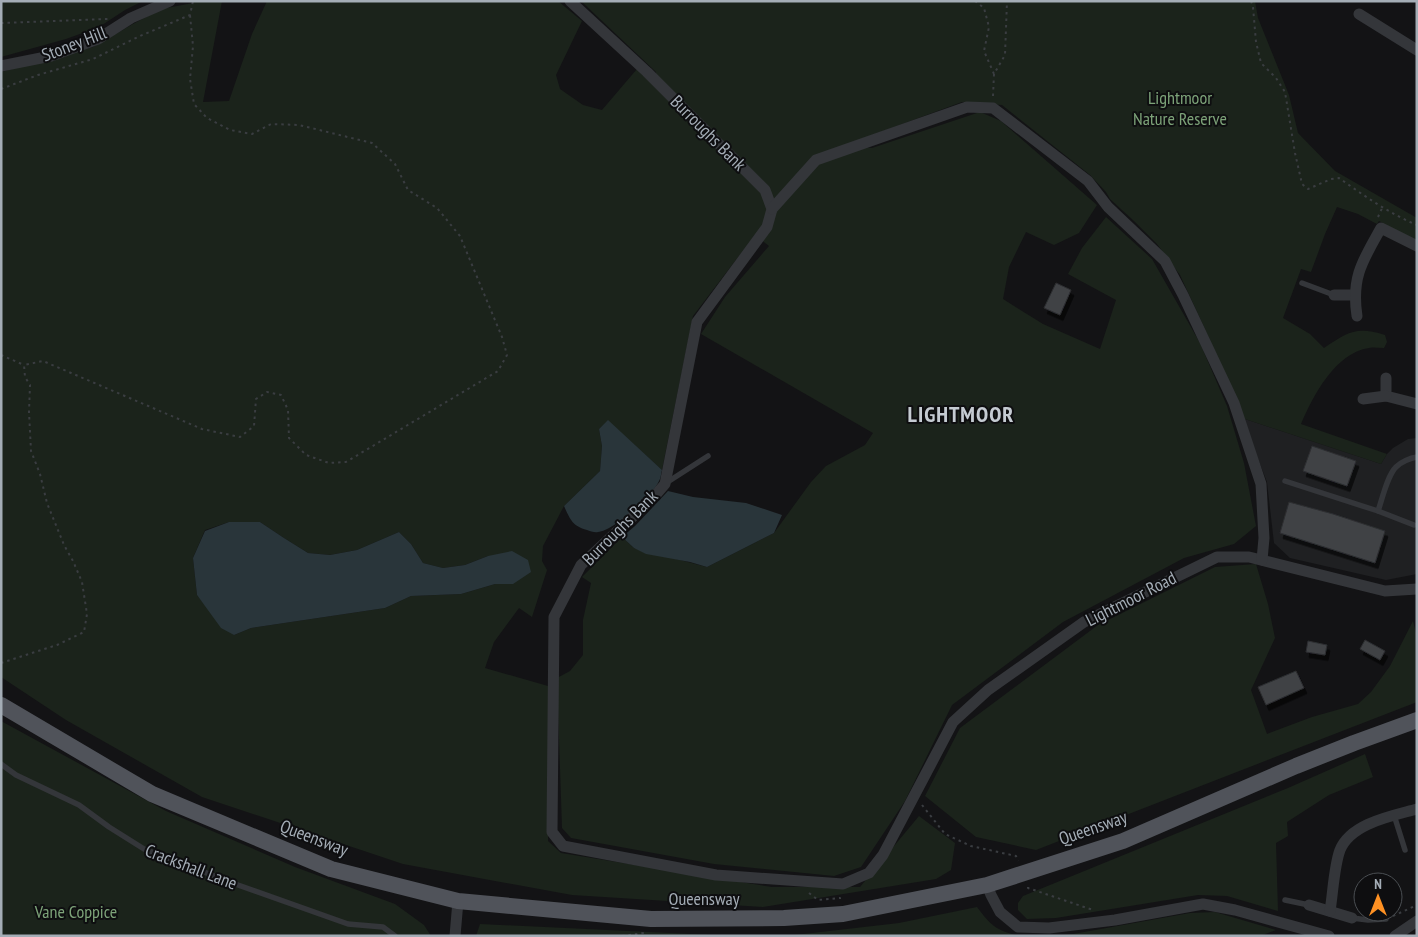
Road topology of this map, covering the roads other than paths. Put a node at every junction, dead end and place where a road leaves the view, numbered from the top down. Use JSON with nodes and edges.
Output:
{"nodes":[{"id":1,"x":170,"y":1,"type":"edge"},
{"id":2,"x":570,"y":1,"type":"edge"},
{"id":3,"x":1359,"y":14,"type":"dead end"},
{"id":4,"x":1417,"y":50,"type":"edge"},
{"id":5,"x":1,"y":66,"type":"edge"},
{"id":6,"x":772,"y":209,"type":"junction"},
{"id":7,"x":1417,"y":246,"type":"edge"},
{"id":8,"x":1302,"y":283,"type":"dead end"},
{"id":9,"x":1334,"y":295,"type":"joint"},
{"id":10,"x":1355,"y":295,"type":"junction"},
{"id":11,"x":1357,"y":316,"type":"dead end"},
{"id":12,"x":1386,"y":378,"type":"dead end"},
{"id":13,"x":1386,"y":396,"type":"junction"},
{"id":14,"x":1363,"y":399,"type":"dead end"},
{"id":15,"x":1417,"y":404,"type":"edge"},
{"id":16,"x":708,"y":456,"type":"dead end"},
{"id":17,"x":1417,"y":457,"type":"edge"},
{"id":18,"x":1284,"y":481,"type":"dead end"},
{"id":19,"x":665,"y":484,"type":"junction"},
{"id":20,"x":1378,"y":511,"type":"junction"},
{"id":21,"x":1414,"y":525,"type":"dead end"},
{"id":22,"x":1262,"y":560,"type":"junction"},
{"id":23,"x":1417,"y":589,"type":"edge"},
{"id":24,"x":1,"y":705,"type":"edge"},
{"id":25,"x":1417,"y":720,"type":"edge"},
{"id":26,"x":1,"y":764,"type":"edge"},
{"id":27,"x":914,"y":796,"type":"joint"},
{"id":28,"x":1417,"y":809,"type":"edge"},
{"id":29,"x":1394,"y":815,"type":"junction"},
{"id":30,"x":1405,"y":850,"type":"dead end"},
{"id":31,"x":987,"y":885,"type":"junction"},
{"id":32,"x":1285,"y":900,"type":"dead end"},
{"id":33,"x":458,"y":902,"type":"junction"},
{"id":34,"x":1309,"y":904,"type":"joint"},
{"id":35,"x":1330,"y":911,"type":"junction"},
{"id":36,"x":1352,"y":918,"type":"edge"},
{"id":37,"x":1417,"y":921,"type":"edge"},
{"id":38,"x":395,"y":936,"type":"edge"},
{"id":39,"x":455,"y":936,"type":"edge"},
{"id":40,"x":1329,"y":936,"type":"edge"},
{"id":41,"x":1395,"y":936,"type":"edge"}],
"edges":[{"from":1,"to":5,"type":"street","name":"Stoney Hill"},
{"from":2,"to":6,"type":"street","name":"Burroughs Bank"},
{"from":3,"to":4,"type":"street"},
{"from":6,"to":19,"type":"street","name":"Burroughs Bank"},
{"from":6,"to":22,"type":"street"},
{"from":7,"to":10,"type":"street"},
{"from":8,"to":9,"type":"lane"},
{"from":9,"to":10,"type":"street"},
{"from":10,"to":11,"type":"street"},
{"from":12,"to":13,"type":"street"},
{"from":13,"to":14,"type":"street"},
{"from":13,"to":15,"type":"street"},
{"from":16,"to":19,"type":"lane"},
{"from":17,"to":20,"type":"lane"},
{"from":18,"to":20,"type":"lane"},
{"from":19,"to":27,"type":"street","name":"Burroughs Bank"},
{"from":20,"to":21,"type":"lane"},
{"from":22,"to":23,"type":"street","name":"Lightmoor Road"},
{"from":22,"to":27,"type":"street","name":"Lightmoor Road"},
{"from":24,"to":33,"type":"main road","name":"Queensway"},
{"from":25,"to":31,"type":"main road","name":"Queensway"},
{"from":26,"to":38,"type":"lane","name":"Crackshall Lane"},
{"from":28,"to":29,"type":"street"},
{"from":29,"to":30,"type":"lane"},
{"from":29,"to":35,"type":"street"},
{"from":31,"to":33,"type":"main road","name":"Queensway"},
{"from":31,"to":40,"type":"street"},
{"from":32,"to":34,"type":"lane"},
{"from":33,"to":39,"type":"street"},
{"from":34,"to":35,"type":"street"},
{"from":35,"to":36,"type":"street"},
{"from":37,"to":41,"type":"street"}]}
